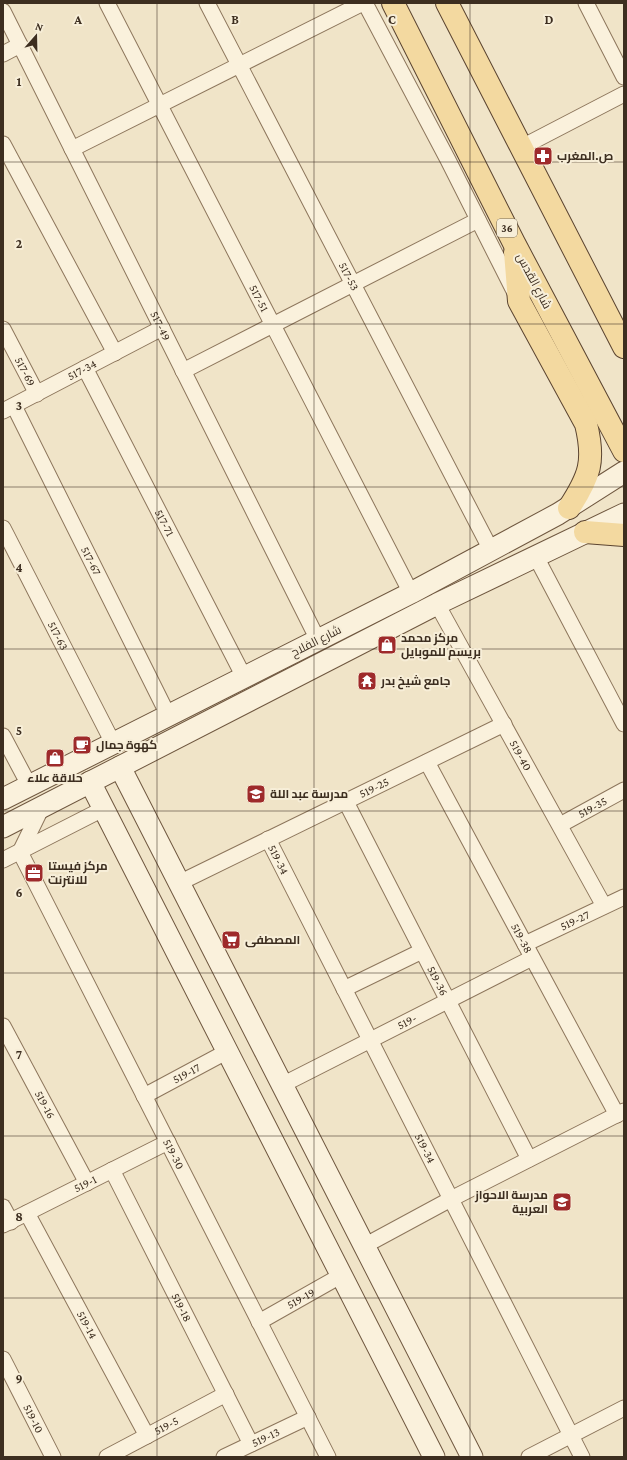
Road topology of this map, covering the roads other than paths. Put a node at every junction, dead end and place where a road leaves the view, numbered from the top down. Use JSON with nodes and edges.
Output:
{"nodes":[{"id":1,"x":107,"y":3,"type":"edge"},
{"id":2,"x":207,"y":3,"type":"edge"},
{"id":3,"x":364,"y":3,"type":"edge"},
{"id":4,"x":393,"y":3,"type":"edge"},
{"id":5,"x":447,"y":3,"type":"edge"},
{"id":6,"x":586,"y":3,"type":"edge"},
{"id":7,"x":344,"y":7,"type":"edge"},
{"id":8,"x":3,"y":11,"type":"edge"},
{"id":9,"x":20,"y":45,"type":"junction"},
{"id":10,"x":3,"y":54,"type":"edge"},
{"id":11,"x":239,"y":66,"type":"junction"},
{"id":12,"x":624,"y":77,"type":"edge"},
{"id":13,"x":624,"y":94,"type":"edge"},
{"id":14,"x":160,"y":106,"type":"junction"},
{"id":15,"x":3,"y":144,"type":"edge"},
{"id":16,"x":522,"y":147,"type":"junction"},
{"id":17,"x":466,"y":148,"type":"junction"},
{"id":18,"x":72,"y":149,"type":"junction"},
{"id":19,"x":448,"y":160,"type":"junction"},
{"id":20,"x":478,"y":220,"type":"junction"},
{"id":21,"x":514,"y":243,"type":"junction"},
{"id":22,"x":353,"y":284,"type":"junction"},
{"id":23,"x":519,"y":301,"type":"junction"},
{"id":24,"x":273,"y":325,"type":"junction"},
{"id":25,"x":162,"y":328,"type":"junction"},
{"id":26,"x":3,"y":329,"type":"edge"},
{"id":27,"x":624,"y":347,"type":"edge"},
{"id":28,"x":115,"y":353,"type":"junction"},
{"id":29,"x":85,"y":368,"type":"junction"},
{"id":30,"x":183,"y":371,"type":"junction"},
{"id":31,"x":37,"y":394,"type":"junction"},
{"id":32,"x":8,"y":409,"type":"edge"},
{"id":33,"x":624,"y":451,"type":"edge"},
{"id":34,"x":624,"y":472,"type":"edge"},
{"id":35,"x":570,"y":508,"type":"junction"},
{"id":36,"x":624,"y":514,"type":"edge"},
{"id":37,"x":3,"y":528,"type":"edge"},
{"id":38,"x":584,"y":532,"type":"junction"},
{"id":39,"x":624,"y":535,"type":"edge"},
{"id":40,"x":491,"y":550,"type":"junction"},
{"id":41,"x":535,"y":555,"type":"junction"},
{"id":42,"x":411,"y":593,"type":"junction"},
{"id":43,"x":437,"y":604,"type":"junction"},
{"id":44,"x":318,"y":640,"type":"junction"},
{"id":45,"x":244,"y":677,"type":"junction"},
{"id":46,"x":168,"y":715,"type":"junction"},
{"id":47,"x":504,"y":724,"type":"junction"},
{"id":48,"x":624,"y":724,"type":"edge"},
{"id":49,"x":3,"y":736,"type":"edge"},
{"id":50,"x":112,"y":744,"type":"junction"},
{"id":51,"x":427,"y":762,"type":"junction"},
{"id":52,"x":120,"y":767,"type":"junction"},
{"id":53,"x":90,"y":782,"type":"junction"},
{"id":54,"x":29,"y":786,"type":"junction"},
{"id":55,"x":624,"y":790,"type":"edge"},
{"id":56,"x":3,"y":799,"type":"edge"},
{"id":57,"x":346,"y":802,"type":"junction"},
{"id":58,"x":42,"y":807,"type":"junction"},
{"id":59,"x":103,"y":808,"type":"junction"},
{"id":60,"x":560,"y":824,"type":"junction"},
{"id":61,"x":3,"y":827,"type":"edge"},
{"id":62,"x":268,"y":840,"type":"junction"},
{"id":63,"x":20,"y":852,"type":"junction"},
{"id":64,"x":3,"y":860,"type":"edge"},
{"id":65,"x":179,"y":883,"type":"junction"},
{"id":66,"x":624,"y":897,"type":"edge"},
{"id":67,"x":604,"y":906,"type":"junction"},
{"id":68,"x":525,"y":944,"type":"junction"},
{"id":69,"x":422,"y":951,"type":"junction"},
{"id":70,"x":532,"y":958,"type":"junction"},
{"id":71,"x":344,"y":989,"type":"junction"},
{"id":72,"x":448,"y":1001,"type":"junction"},
{"id":73,"x":3,"y":1026,"type":"edge"},
{"id":74,"x":370,"y":1041,"type":"junction"},
{"id":75,"x":228,"y":1051,"type":"junction"},
{"id":76,"x":282,"y":1085,"type":"junction"},
{"id":77,"x":144,"y":1096,"type":"junction"},
{"id":78,"x":622,"y":1113,"type":"edge"},
{"id":79,"x":168,"y":1142,"type":"junction"},
{"id":80,"x":529,"y":1159,"type":"junction"},
{"id":81,"x":112,"y":1170,"type":"junction"},
{"id":82,"x":87,"y":1183,"type":"junction"},
{"id":83,"x":451,"y":1199,"type":"junction"},
{"id":84,"x":3,"y":1207,"type":"edge"},
{"id":85,"x":27,"y":1213,"type":"junction"},
{"id":86,"x":7,"y":1224,"type":"edge"},
{"id":87,"x":364,"y":1246,"type":"junction"},
{"id":88,"x":342,"y":1275,"type":"junction"},
{"id":89,"x":388,"y":1291,"type":"junction"},
{"id":90,"x":358,"y":1306,"type":"junction"},
{"id":91,"x":259,"y":1322,"type":"junction"},
{"id":92,"x":3,"y":1359,"type":"edge"},
{"id":93,"x":226,"y":1394,"type":"junction"},
{"id":94,"x":624,"y":1408,"type":"edge"},
{"id":95,"x":308,"y":1417,"type":"junction"},
{"id":96,"x":571,"y":1435,"type":"junction"},
{"id":97,"x":147,"y":1436,"type":"junction"},
{"id":98,"x":251,"y":1444,"type":"junction"},
{"id":99,"x":110,"y":1456,"type":"edge"},
{"id":100,"x":53,"y":1457,"type":"edge"},
{"id":101,"x":226,"y":1457,"type":"edge"},
{"id":102,"x":328,"y":1457,"type":"edge"},
{"id":103,"x":434,"y":1457,"type":"edge"},
{"id":104,"x":472,"y":1457,"type":"edge"},
{"id":105,"x":529,"y":1457,"type":"edge"},
{"id":106,"x":582,"y":1457,"type":"edge"}],
"edges":[{"from":1,"to":14,"type":"street","name":"517-51"},
{"from":2,"to":11,"type":"street","name":"517-53"},
{"from":3,"to":7,"type":"street"},
{"from":3,"to":19,"type":"street"},
{"from":4,"to":17,"type":"main road","name":"شارع القدس","number":"36"},
{"from":5,"to":16,"type":"main road"},
{"from":6,"to":12,"type":"street"},
{"from":7,"to":11,"type":"street"},
{"from":8,"to":9,"type":"street","name":"517-49"},
{"from":9,"to":10,"type":"street"},
{"from":9,"to":18,"type":"street","name":"517-49"},
{"from":11,"to":14,"type":"street"},
{"from":11,"to":22,"type":"street","name":"517-53"},
{"from":13,"to":16,"type":"street"},
{"from":14,"to":18,"type":"street"},
{"from":14,"to":24,"type":"street","name":"517-51"},
{"from":15,"to":28,"type":"street"},
{"from":16,"to":27,"type":"main road"},
{"from":17,"to":19,"type":"street"},
{"from":17,"to":21,"type":"main road","name":"شارع القدس","number":"36"},
{"from":18,"to":25,"type":"street","name":"517-49"},
{"from":19,"to":20,"type":"street"},
{"from":20,"to":22,"type":"street"},
{"from":20,"to":23,"type":"street"},
{"from":21,"to":23,"type":"main road"},
{"from":21,"to":33,"type":"main road","name":"شارع القدس","number":"36"},
{"from":22,"to":24,"type":"street"},
{"from":22,"to":40,"type":"street","name":"517-53"},
{"from":23,"to":35,"type":"main road"},
{"from":24,"to":30,"type":"street"},
{"from":24,"to":42,"type":"street","name":"517-51"},
{"from":25,"to":28,"type":"street","name":"517-34"},
{"from":25,"to":30,"type":"street","name":"517-49"},
{"from":26,"to":31,"type":"street","name":"517-69"},
{"from":28,"to":29,"type":"street","name":"517-34"},
{"from":29,"to":31,"type":"street","name":"517-34"},
{"from":29,"to":45,"type":"street","name":"517-71"},
{"from":30,"to":44,"type":"street","name":"517-49"},
{"from":31,"to":32,"type":"street","name":"517-34"},
{"from":32,"to":46,"type":"street","name":"517-67"},
{"from":34,"to":35,"type":"street","name":"شارع الفلاح"},
{"from":35,"to":40,"type":"street","name":"شارع الفلاح"},
{"from":36,"to":38,"type":"street","name":"شارع الفلاح"},
{"from":37,"to":50,"type":"street","name":"517-63"},
{"from":38,"to":39,"type":"main road"},
{"from":38,"to":41,"type":"street","name":"شارع الفلاح"},
{"from":40,"to":42,"type":"street","name":"شارع الفلاح"},
{"from":41,"to":43,"type":"street","name":"شارع الفلاح"},
{"from":41,"to":48,"type":"street"},
{"from":42,"to":44,"type":"street","name":"شارع الفلاح"},
{"from":43,"to":47,"type":"street","name":"519-40"},
{"from":43,"to":52,"type":"street","name":"شارع الفلاح"},
{"from":44,"to":45,"type":"street","name":"شارع الفلاح"},
{"from":45,"to":46,"type":"street","name":"شارع الفلاح"},
{"from":46,"to":50,"type":"street","name":"شارع الفلاح"},
{"from":47,"to":51,"type":"street","name":"519-25"},
{"from":47,"to":60,"type":"street","name":"519-40"},
{"from":49,"to":54,"type":"street"},
{"from":50,"to":54,"type":"street","name":"شارع الفلاح"},
{"from":51,"to":57,"type":"street","name":"519-25"},
{"from":51,"to":68,"type":"street","name":"519-38"},
{"from":52,"to":53,"type":"street","name":"شارع الفلاح"},
{"from":52,"to":65,"type":"street"},
{"from":53,"to":58,"type":"street","name":"شارع الفلاح"},
{"from":53,"to":59,"type":"street"},
{"from":54,"to":56,"type":"street","name":"شارع الفلاح"},
{"from":55,"to":60,"type":"street","name":"519-35"},
{"from":57,"to":62,"type":"street","name":"519-25"},
{"from":57,"to":69,"type":"street","name":"519-36"},
{"from":58,"to":61,"type":"street","name":"شارع الفلاح"},
{"from":58,"to":63,"type":"street"},
{"from":59,"to":63,"type":"street"},
{"from":59,"to":75,"type":"street"},
{"from":60,"to":67,"type":"street","name":"519-40"},
{"from":62,"to":65,"type":"street","name":"519-25"},
{"from":62,"to":71,"type":"street","name":"519-34"},
{"from":63,"to":64,"type":"street"},
{"from":63,"to":77,"type":"street","name":"519-30"},
{"from":65,"to":76,"type":"street"},
{"from":66,"to":67,"type":"street","name":"519-27"},
{"from":67,"to":68,"type":"street","name":"519-27"},
{"from":68,"to":70,"type":"street","name":"519-38"},
{"from":69,"to":71,"type":"street"},
{"from":69,"to":72,"type":"street","name":"519-36"},
{"from":70,"to":72,"type":"street","name":"519-"},
{"from":70,"to":78,"type":"street","name":"519-38"},
{"from":71,"to":74,"type":"street","name":"519-34"},
{"from":72,"to":74,"type":"street","name":"519-"},
{"from":72,"to":80,"type":"street","name":"519-36"},
{"from":73,"to":82,"type":"street","name":"519-16"},
{"from":74,"to":76,"type":"street","name":"519-"},
{"from":74,"to":83,"type":"street","name":"519-34"},
{"from":75,"to":77,"type":"street","name":"519-17"},
{"from":75,"to":88,"type":"street"},
{"from":76,"to":87,"type":"street"},
{"from":77,"to":79,"type":"street","name":"519-30"},
{"from":78,"to":80,"type":"street"},
{"from":79,"to":81,"type":"street","name":"519-1"},
{"from":79,"to":91,"type":"street","name":"519-30"},
{"from":80,"to":83,"type":"street"},
{"from":81,"to":82,"type":"street","name":"519-1"},
{"from":81,"to":93,"type":"street","name":"519-18"},
{"from":82,"to":85,"type":"street","name":"519-1"},
{"from":83,"to":87,"type":"street"},
{"from":83,"to":96,"type":"street","name":"519-34"},
{"from":84,"to":86,"type":"street"},
{"from":85,"to":86,"type":"street","name":"519-1"},
{"from":85,"to":97,"type":"street","name":"519-14"},
{"from":87,"to":89,"type":"street"},
{"from":88,"to":90,"type":"street"},
{"from":88,"to":91,"type":"street","name":"519-19"},
{"from":89,"to":90,"type":"street"},
{"from":89,"to":104,"type":"street"},
{"from":90,"to":103,"type":"street"},
{"from":91,"to":95,"type":"street","name":"519-30"},
{"from":92,"to":100,"type":"street","name":"519-10"},
{"from":93,"to":97,"type":"street","name":"519-5"},
{"from":93,"to":98,"type":"street","name":"519-18"},
{"from":94,"to":96,"type":"street"},
{"from":95,"to":98,"type":"street","name":"519-13"},
{"from":95,"to":102,"type":"street","name":"519-30"},
{"from":96,"to":105,"type":"street"},
{"from":96,"to":106,"type":"street","name":"519-34"},
{"from":97,"to":99,"type":"street","name":"519-5"},
{"from":98,"to":101,"type":"street","name":"519-13"}]}
